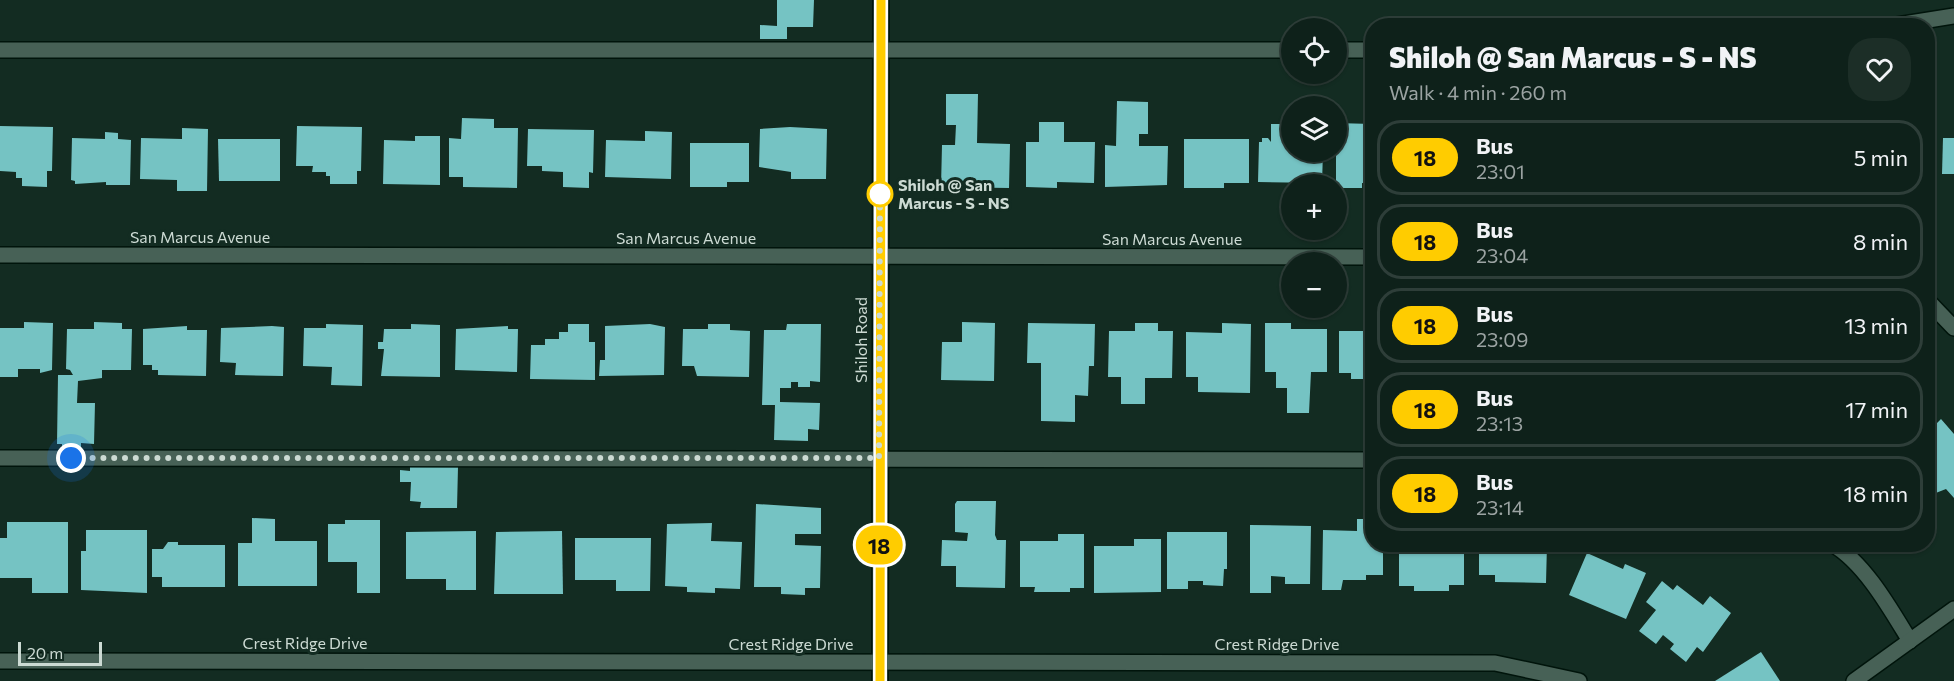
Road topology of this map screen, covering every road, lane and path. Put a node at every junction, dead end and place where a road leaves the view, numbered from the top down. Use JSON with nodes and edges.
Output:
{"nodes":[{"id":1,"x":881,"y":0,"type":"edge"},
{"id":2,"x":1954,"y":16,"type":"edge"},
{"id":3,"x":1935,"y":19,"type":"edge"},
{"id":4,"x":0,"y":50,"type":"edge"},
{"id":5,"x":881,"y":50,"type":"junction"},
{"id":6,"x":1281,"y":50,"type":"edge"},
{"id":7,"x":1347,"y":50,"type":"edge"},
{"id":8,"x":1365,"y":50,"type":"edge"},
{"id":9,"x":0,"y":255,"type":"edge"},
{"id":10,"x":880,"y":256,"type":"junction"},
{"id":11,"x":1365,"y":257,"type":"edge"},
{"id":12,"x":1935,"y":308,"type":"edge"},
{"id":13,"x":1954,"y":328,"type":"edge"},
{"id":14,"x":0,"y":458,"type":"edge"},
{"id":15,"x":879,"y":458,"type":"junction"},
{"id":16,"x":1365,"y":460,"type":"edge"},
{"id":17,"x":1843,"y":552,"type":"edge"},
{"id":18,"x":1954,"y":609,"type":"edge"},
{"id":19,"x":1910,"y":641,"type":"junction"},
{"id":20,"x":0,"y":661,"type":"edge"},
{"id":21,"x":880,"y":662,"type":"junction"},
{"id":22,"x":880,"y":681,"type":"edge"},
{"id":23,"x":1579,"y":681,"type":"edge"},
{"id":24,"x":1854,"y":681,"type":"edge"}],
"edges":[{"from":1,"to":5,"type":"street","name":"Shiloh Road"},
{"from":2,"to":3,"type":"street"},
{"from":4,"to":5,"type":"street"},
{"from":5,"to":6,"type":"street"},
{"from":5,"to":10,"type":"street","name":"Shiloh Road"},
{"from":7,"to":8,"type":"street"},
{"from":9,"to":10,"type":"street","name":"San Marcus Avenue"},
{"from":10,"to":11,"type":"street","name":"San Marcus Avenue"},
{"from":10,"to":15,"type":"street","name":"Shiloh Road"},
{"from":12,"to":13,"type":"street"},
{"from":14,"to":15,"type":"street"},
{"from":15,"to":16,"type":"street"},
{"from":15,"to":21,"type":"street","name":"Shiloh Road"},
{"from":17,"to":19,"type":"street"},
{"from":18,"to":19,"type":"street"},
{"from":19,"to":24,"type":"street"},
{"from":20,"to":21,"type":"street","name":"Crest Ridge Drive"},
{"from":21,"to":22,"type":"street","name":"Shiloh Road"},
{"from":21,"to":23,"type":"street","name":"Crest Ridge Drive"}]}
